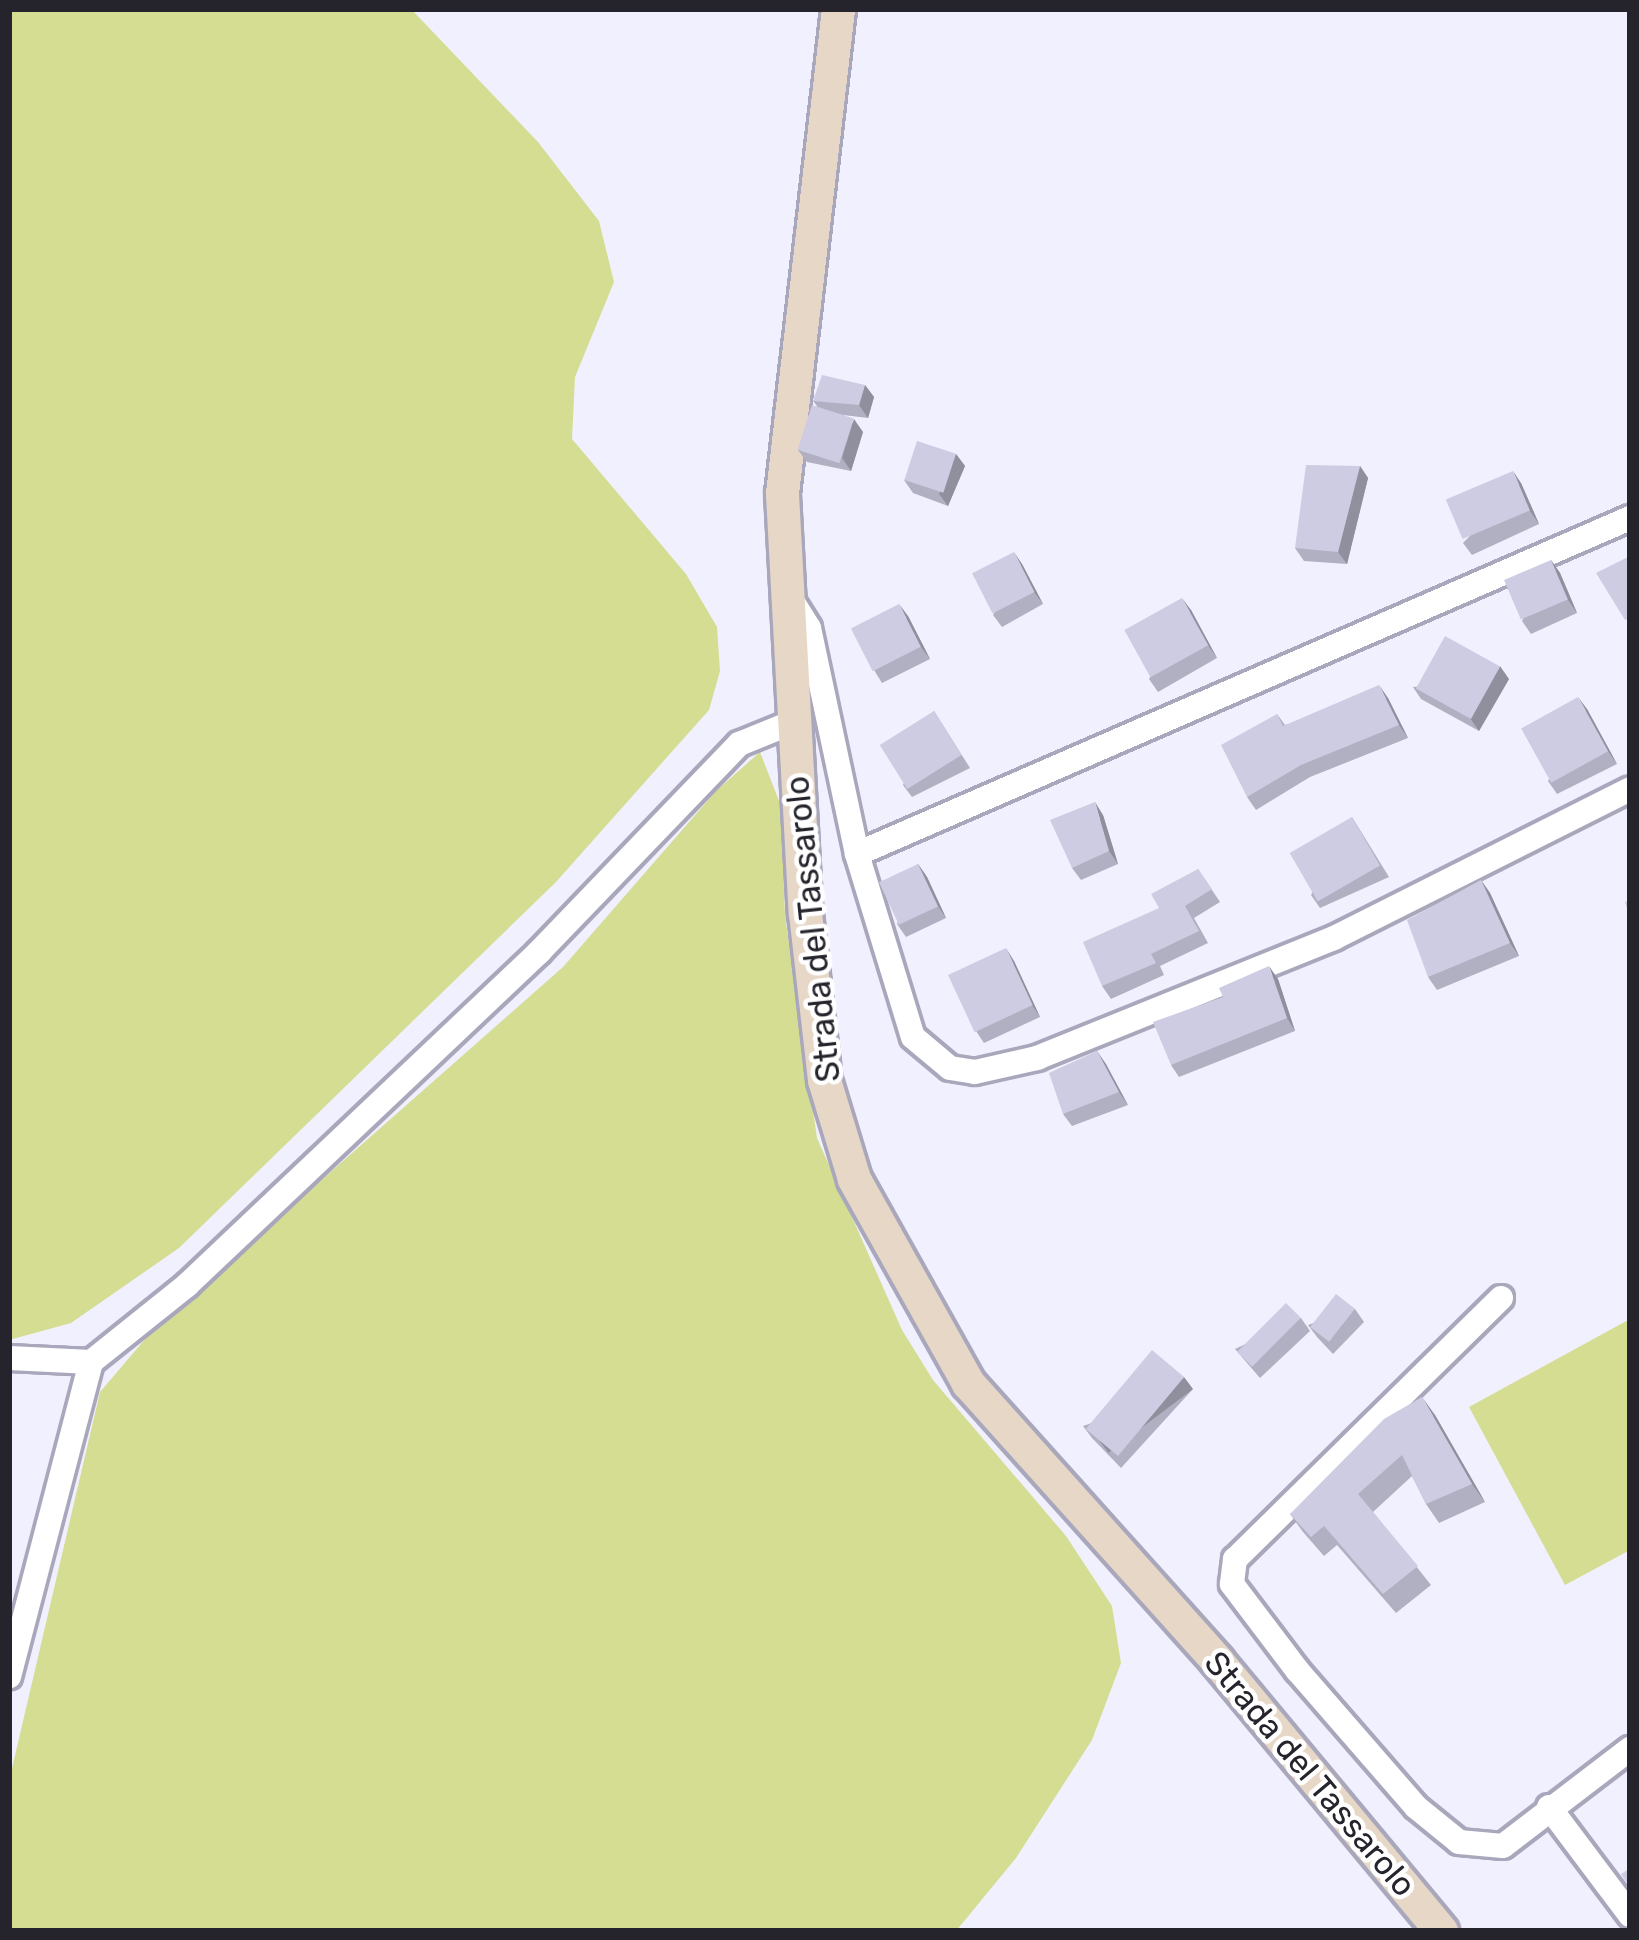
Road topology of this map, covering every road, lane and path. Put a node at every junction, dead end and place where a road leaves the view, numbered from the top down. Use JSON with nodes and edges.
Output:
{"nodes":[{"id":1,"x":838,"y":9,"type":"edge"},
{"id":2,"x":1630,"y":518,"type":"edge"},
{"id":3,"x":784,"y":589,"type":"junction"},
{"id":4,"x":793,"y":722,"type":"junction"},
{"id":5,"x":1630,"y":789,"type":"edge"},
{"id":6,"x":857,"y":854,"type":"junction"},
{"id":7,"x":1501,"y":1298,"type":"dead end"},
{"id":8,"x":9,"y":1358,"type":"edge"},
{"id":9,"x":92,"y":1362,"type":"junction"},
{"id":10,"x":9,"y":1676,"type":"edge"},
{"id":11,"x":1630,"y":1749,"type":"edge"},
{"id":12,"x":1550,"y":1807,"type":"junction"},
{"id":13,"x":1630,"y":1915,"type":"edge"},
{"id":14,"x":1442,"y":1931,"type":"edge"}],
"edges":[{"from":1,"to":3,"type":"main road","name":"Strada del Tassarolo"},
{"from":2,"to":6,"type":"street"},
{"from":3,"to":4,"type":"main road","name":"Strada del Tassarolo"},
{"from":3,"to":6,"type":"street"},
{"from":4,"to":9,"type":"street"},
{"from":4,"to":14,"type":"main road","name":"Strada del Tassarolo"},
{"from":5,"to":6,"type":"street"},
{"from":7,"to":12,"type":"street"},
{"from":8,"to":9,"type":"street"},
{"from":9,"to":10,"type":"street"},
{"from":11,"to":12,"type":"street"},
{"from":12,"to":13,"type":"street"}]}
